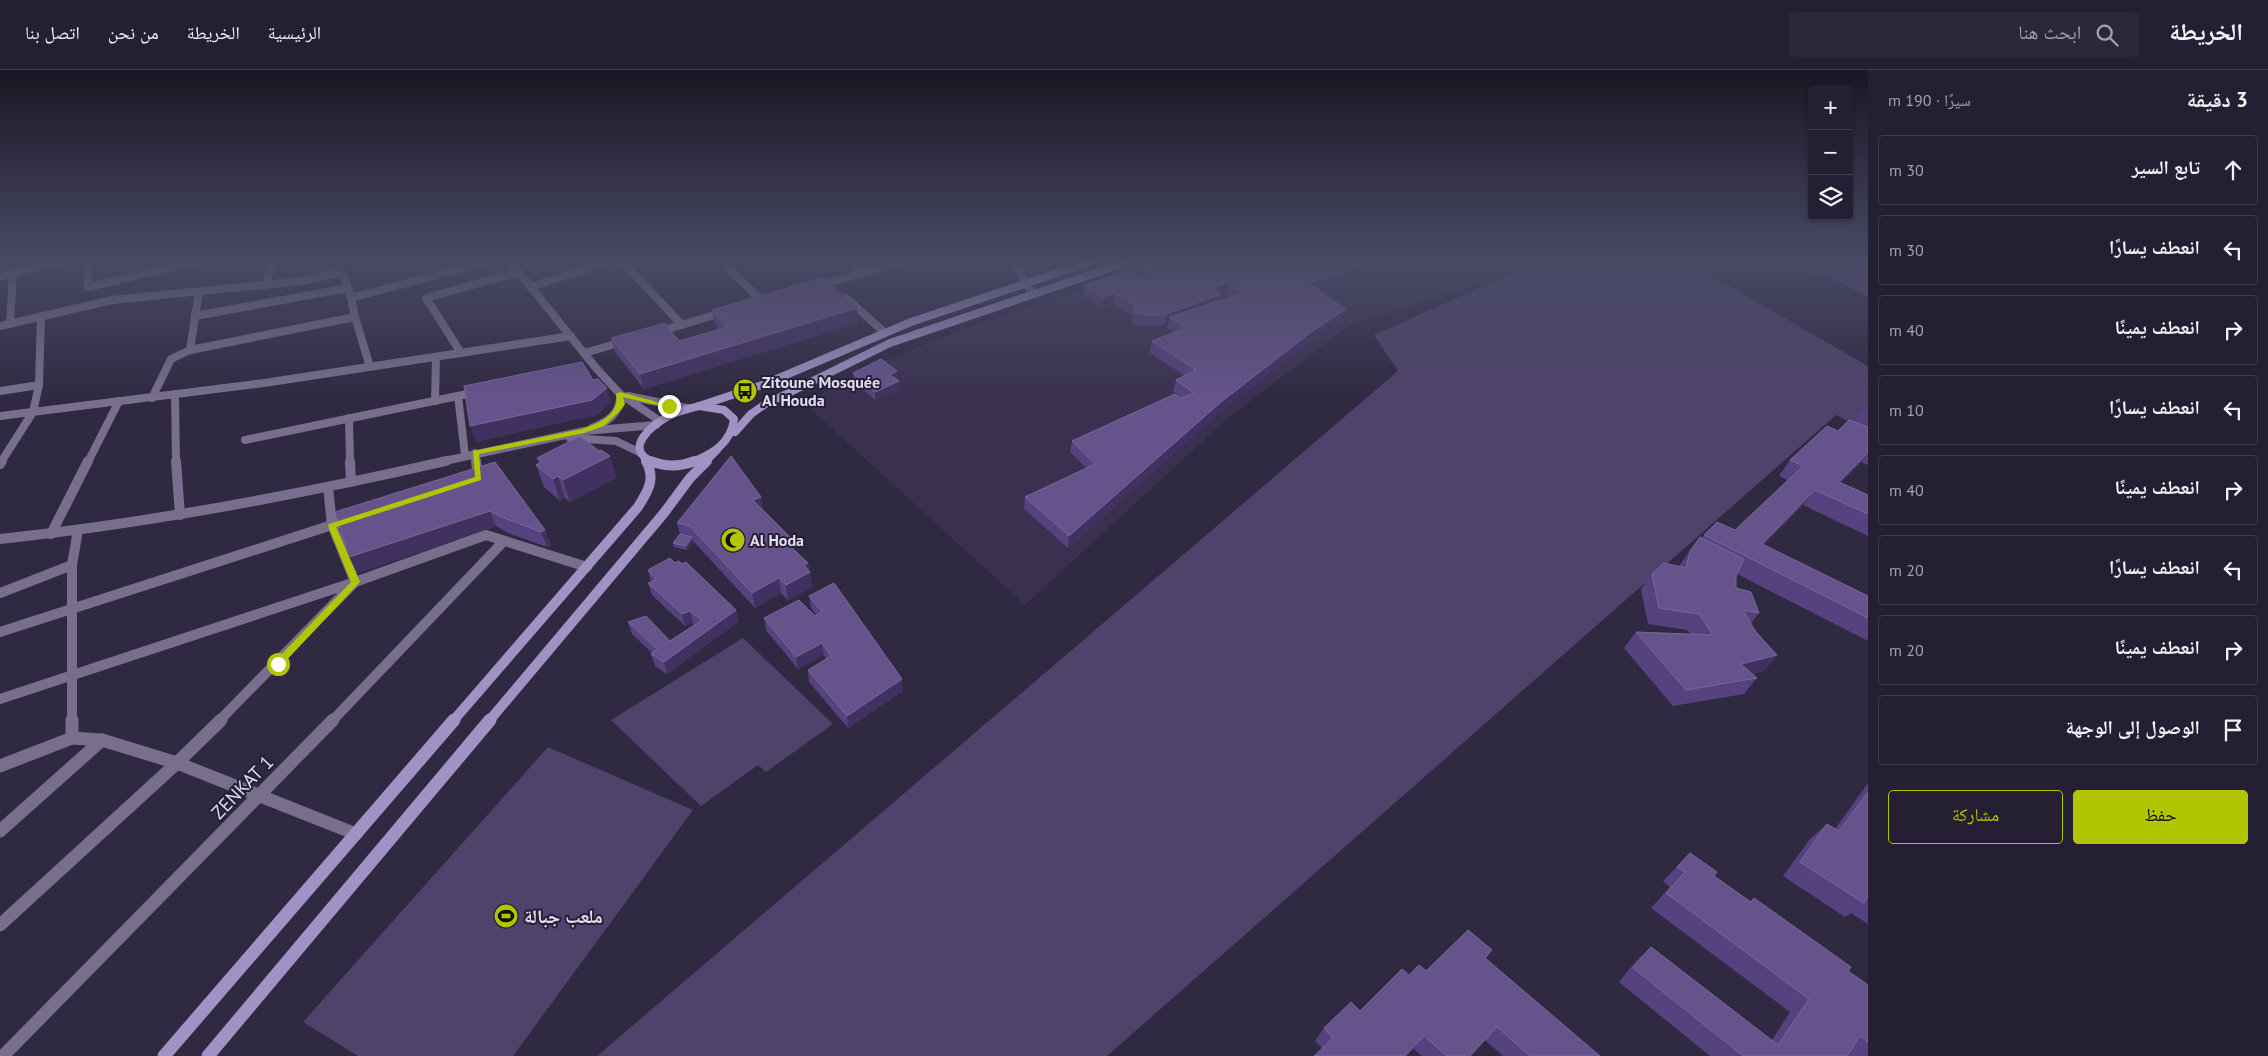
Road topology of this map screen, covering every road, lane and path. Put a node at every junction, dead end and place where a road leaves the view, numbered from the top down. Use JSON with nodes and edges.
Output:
{"nodes":[{"id":1,"x":11,"y":307,"type":"edge"},
{"id":2,"x":76,"y":307,"type":"edge"},
{"id":3,"x":196,"y":307,"type":"edge"},
{"id":4,"x":244,"y":307,"type":"edge"},
{"id":5,"x":353,"y":307,"type":"edge"},
{"id":6,"x":432,"y":307,"type":"edge"},
{"id":7,"x":547,"y":307,"type":"edge"},
{"id":8,"x":665,"y":307,"type":"edge"},
{"id":9,"x":856,"y":307,"type":"edge"},
{"id":10,"x":955,"y":307,"type":"edge"},
{"id":11,"x":994,"y":307,"type":"edge"},
{"id":12,"x":735,"y":309,"type":"edge"},
{"id":13,"x":41,"y":316,"type":"junction"},
{"id":14,"x":195,"y":316,"type":"junction"},
{"id":15,"x":355,"y":317,"type":"junction"},
{"id":16,"x":10,"y":324,"type":"junction"},
{"id":17,"x":682,"y":325,"type":"junction"},
{"id":18,"x":0,"y":326,"type":"edge"},
{"id":19,"x":884,"y":332,"type":"junction"},
{"id":20,"x":646,"y":335,"type":"edge"},
{"id":21,"x":571,"y":336,"type":"junction"},
{"id":22,"x":637,"y":338,"type":"edge"},
{"id":23,"x":190,"y":350,"type":"junction"},
{"id":24,"x":460,"y":353,"type":"junction"},
{"id":25,"x":584,"y":353,"type":"junction"},
{"id":26,"x":436,"y":357,"type":"junction"},
{"id":27,"x":370,"y":367,"type":"junction"},
{"id":28,"x":39,"y":385,"type":"junction"},
{"id":29,"x":486,"y":390,"type":"edge"},
{"id":30,"x":0,"y":392,"type":"edge"},
{"id":31,"x":620,"y":394,"type":"junction"},
{"id":32,"x":176,"y":395,"type":"junction"},
{"id":33,"x":458,"y":396,"type":"junction"},
{"id":34,"x":152,"y":398,"type":"junction"},
{"id":35,"x":119,"y":401,"type":"junction"},
{"id":36,"x":435,"y":401,"type":"junction"},
{"id":37,"x":698,"y":406,"type":"junction"},
{"id":38,"x":687,"y":408,"type":"junction"},
{"id":39,"x":33,"y":412,"type":"junction"},
{"id":40,"x":0,"y":416,"type":"edge"},
{"id":41,"x":349,"y":418,"type":"junction"},
{"id":42,"x":658,"y":423,"type":"junction"},
{"id":43,"x":584,"y":431,"type":"junction"},
{"id":44,"x":735,"y":432,"type":"junction"},
{"id":45,"x":551,"y":437,"type":"junction"},
{"id":46,"x":245,"y":440,"type":"dead end"},
{"id":47,"x":717,"y":450,"type":"junction"},
{"id":48,"x":476,"y":453,"type":"junction"},
{"id":49,"x":465,"y":455,"type":"junction"},
{"id":50,"x":643,"y":456,"type":"junction"},
{"id":51,"x":0,"y":464,"type":"edge"},
{"id":52,"x":351,"y":482,"type":"junction"},
{"id":53,"x":469,"y":482,"type":"edge"},
{"id":54,"x":328,"y":487,"type":"junction"},
{"id":55,"x":180,"y":515,"type":"junction"},
{"id":56,"x":350,"y":520,"type":"edge"},
{"id":57,"x":332,"y":526,"type":"junction"},
{"id":58,"x":78,"y":530,"type":"junction"},
{"id":59,"x":51,"y":534,"type":"junction"},
{"id":60,"x":0,"y":539,"type":"edge"},
{"id":61,"x":504,"y":541,"type":"junction"},
{"id":62,"x":72,"y":565,"type":"junction"},
{"id":63,"x":587,"y":567,"type":"junction"},
{"id":64,"x":355,"y":582,"type":"junction"},
{"id":65,"x":0,"y":593,"type":"edge"},
{"id":66,"x":72,"y":608,"type":"junction"},
{"id":67,"x":0,"y":632,"type":"edge"},
{"id":68,"x":72,"y":676,"type":"junction"},
{"id":69,"x":0,"y":699,"type":"edge"},
{"id":70,"x":72,"y":738,"type":"junction"},
{"id":71,"x":102,"y":740,"type":"junction"},
{"id":72,"x":177,"y":763,"type":"junction"},
{"id":73,"x":0,"y":766,"type":"edge"},
{"id":74,"x":260,"y":796,"type":"junction"},
{"id":75,"x":0,"y":831,"type":"edge"},
{"id":76,"x":356,"y":834,"type":"junction"},
{"id":77,"x":0,"y":925,"type":"edge"},
{"id":78,"x":3,"y":1056,"type":"edge"},
{"id":79,"x":164,"y":1056,"type":"edge"},
{"id":80,"x":208,"y":1056,"type":"edge"}],
"edges":[{"from":1,"to":16,"type":"street"},
{"from":2,"to":13,"type":"street"},
{"from":3,"to":14,"type":"street"},
{"from":4,"to":14,"type":"street"},
{"from":5,"to":15,"type":"street"},
{"from":6,"to":24,"type":"street"},
{"from":7,"to":21,"type":"street"},
{"from":8,"to":17,"type":"street"},
{"from":9,"to":19,"type":"street"},
{"from":10,"to":19,"type":"main road"},
{"from":11,"to":44,"type":"main road"},
{"from":12,"to":17,"type":"street"},
{"from":13,"to":16,"type":"street"},
{"from":13,"to":28,"type":"street"},
{"from":14,"to":23,"type":"street"},
{"from":15,"to":23,"type":"street"},
{"from":15,"to":27,"type":"street"},
{"from":16,"to":18,"type":"street"},
{"from":17,"to":20,"type":"street"},
{"from":19,"to":37,"type":"main road"},
{"from":21,"to":24,"type":"street"},
{"from":21,"to":25,"type":"street"},
{"from":22,"to":25,"type":"street"},
{"from":23,"to":34,"type":"street"},
{"from":24,"to":26,"type":"street"},
{"from":25,"to":31,"type":"street"},
{"from":26,"to":27,"type":"street"},
{"from":26,"to":36,"type":"street"},
{"from":27,"to":32,"type":"street"},
{"from":28,"to":30,"type":"street"},
{"from":28,"to":39,"type":"street"},
{"from":29,"to":33,"type":"street"},
{"from":31,"to":38,"type":"street"},
{"from":31,"to":42,"type":"street"},
{"from":31,"to":43,"type":"street"},
{"from":32,"to":34,"type":"street"},
{"from":32,"to":55,"type":"street"},
{"from":33,"to":36,"type":"street"},
{"from":33,"to":49,"type":"street"},
{"from":34,"to":35,"type":"street"},
{"from":35,"to":39,"type":"street"},
{"from":35,"to":59,"type":"street"},
{"from":36,"to":41,"type":"street"},
{"from":37,"to":38,"type":"main road"},
{"from":37,"to":44,"type":"main road"},
{"from":38,"to":42,"type":"main road"},
{"from":39,"to":40,"type":"street"},
{"from":39,"to":51,"type":"street"},
{"from":41,"to":46,"type":"street"},
{"from":41,"to":52,"type":"street"},
{"from":42,"to":43,"type":"street"},
{"from":42,"to":50,"type":"main road"},
{"from":43,"to":45,"type":"street"},
{"from":44,"to":47,"type":"main road"},
{"from":45,"to":48,"type":"street"},
{"from":45,"to":50,"type":"street"},
{"from":47,"to":50,"type":"main road"},
{"from":47,"to":80,"type":"main road"},
{"from":48,"to":49,"type":"street"},
{"from":48,"to":53,"type":"street"},
{"from":49,"to":52,"type":"street"},
{"from":50,"to":63,"type":"main road"},
{"from":52,"to":54,"type":"street"},
{"from":54,"to":55,"type":"street"},
{"from":54,"to":57,"type":"street"},
{"from":55,"to":58,"type":"street"},
{"from":56,"to":57,"type":"street"},
{"from":57,"to":64,"type":"street"},
{"from":57,"to":66,"type":"street"},
{"from":58,"to":59,"type":"street"},
{"from":58,"to":62,"type":"street"},
{"from":59,"to":60,"type":"street"},
{"from":61,"to":63,"type":"street"},
{"from":61,"to":64,"type":"street"},
{"from":61,"to":74,"type":"street","name":"ZENKAT 1"},
{"from":62,"to":65,"type":"street"},
{"from":62,"to":66,"type":"street"},
{"from":63,"to":76,"type":"main road"},
{"from":64,"to":68,"type":"street"},
{"from":64,"to":72,"type":"street"},
{"from":66,"to":67,"type":"street"},
{"from":66,"to":68,"type":"street"},
{"from":68,"to":69,"type":"street"},
{"from":68,"to":70,"type":"street"},
{"from":70,"to":71,"type":"street"},
{"from":70,"to":73,"type":"street"},
{"from":71,"to":72,"type":"street"},
{"from":71,"to":75,"type":"street"},
{"from":72,"to":74,"type":"street"},
{"from":72,"to":77,"type":"street"},
{"from":74,"to":76,"type":"street"},
{"from":74,"to":78,"type":"street","name":"ZENKAT 1"},
{"from":76,"to":79,"type":"main road"}]}
